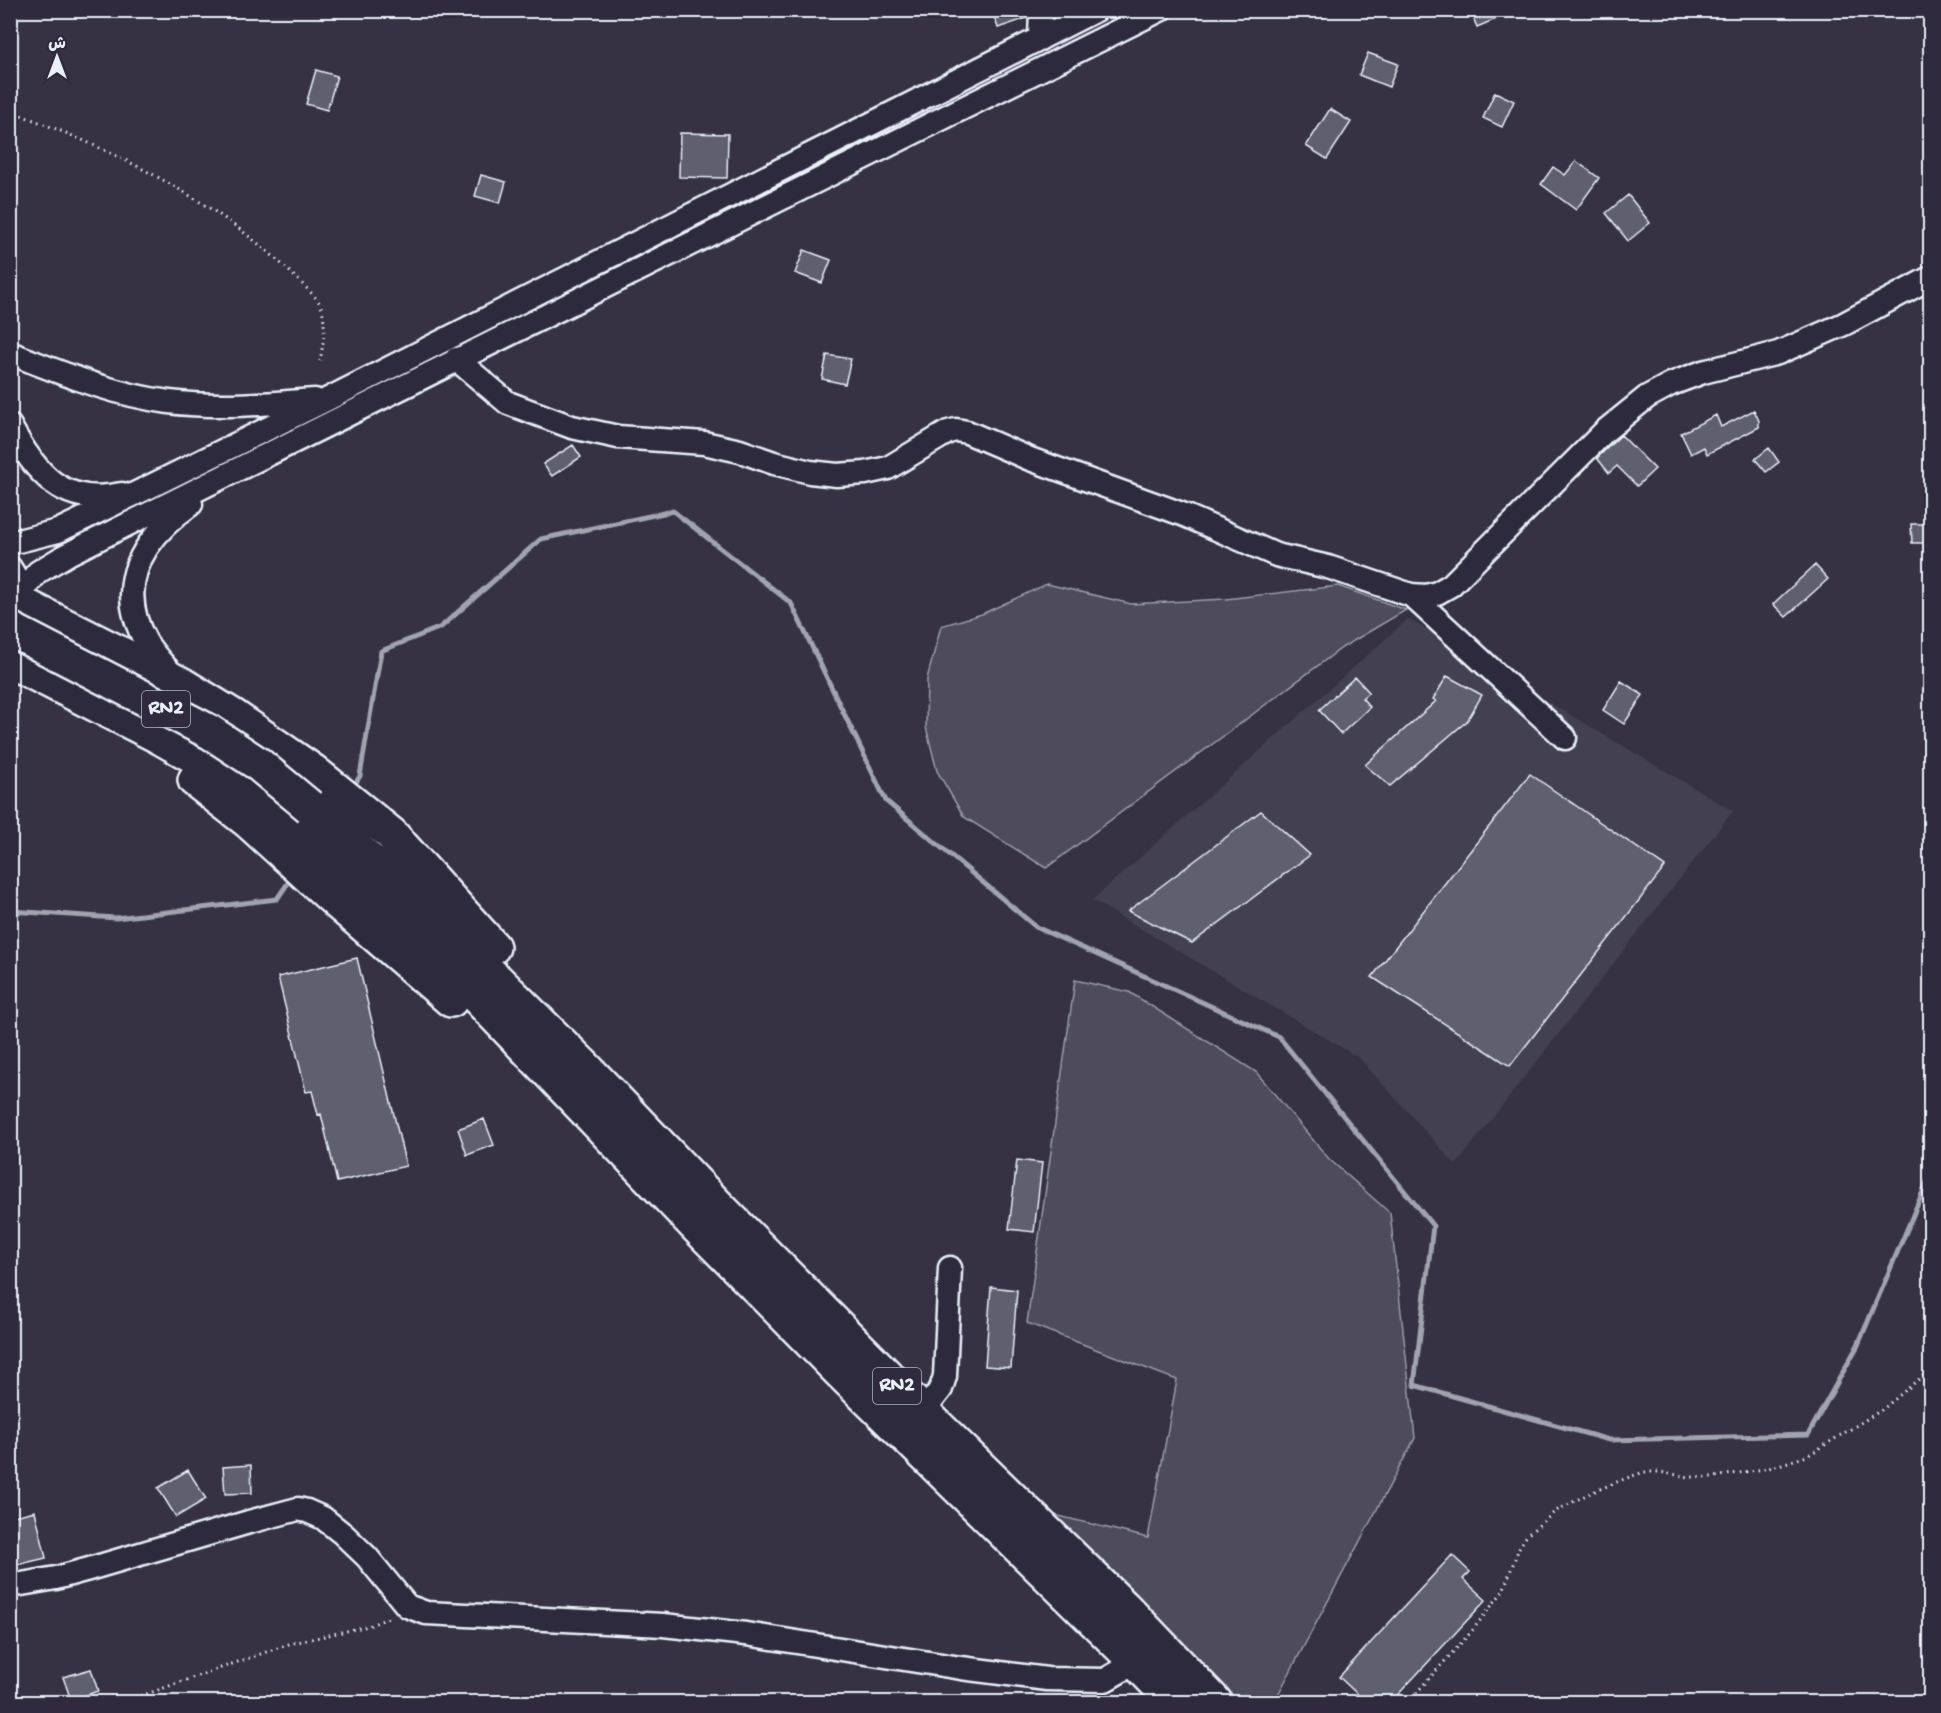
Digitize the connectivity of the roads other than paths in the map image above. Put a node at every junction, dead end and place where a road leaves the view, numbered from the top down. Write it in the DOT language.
graph roads {
  1 [pos="1041,10"];
  2 [pos="1096,10"];
  3 [pos="1160,10"];
  4 [pos="1040,39"];
  5 [pos="1930,278"];
  6 [pos="10,354"];
  7 [pos="456,359"];
  8 [pos="326,400"];
  9 [pos="10,426"];
  10 [pos="237,471"];
  11 [pos="149,487"];
  12 [pos="10,543"];
  13 [pos="10,568"];
  14 [pos="1411,595"];
  15 [pos="17,609"];
  16 [pos="10,639"];
  17 [pos="10,661"];
  18 [pos="10,682"];
  19 [pos="181,684"];
  20 [pos="1565,738"];
  21 [pos="357,882"];
  22 [pos="583,1065"];
  23 [pos="950,1268"];
  24 [pos="923,1412"];
  25 [pos="10,1586"];
  26 [pos="1136,1662"];
  27 [pos="1175,1702"];
  28 [pos="1215,1702"];
  1 -- 4 [label="street"];
  2 -- 4 [label="street"];
  3 -- 7 [label="street"];
  4 -- 8 [label="street"];
  5 -- 14 [label="street"];
  6 -- 8 [label="street"];
  7 -- 10 [label="street"];
  7 -- 14 [label="street"];
  8 -- 11 [label="street"];
  9 -- 11 [label="street"];
  10 -- 15 [label="street"];
  10 -- 19 [label="street"];
  11 -- 12 [label="street"];
  13 -- 15 [label="street"];
  14 -- 20 [label="street"];
  15 -- 16 [label="street"];
  15 -- 19 [label="highway"];
  15 -- 21 [label="highway, RN2, bridge"];
  17 -- 21 [label="highway, RN2"];
  18 -- 21 [label="highway"];
  19 -- 22 [label="highway"];
  21 -- 22 [label="highway, RN2"];
  21 -- 26 [label="highway, RN2"];
  22 -- 24 [label="highway, RN2"];
  23 -- 24 [label="street"];
  24 -- 28 [label="highway, RN2"];
  25 -- 26 [label="street"];
  26 -- 27 [label="highway, RN2"];
}
